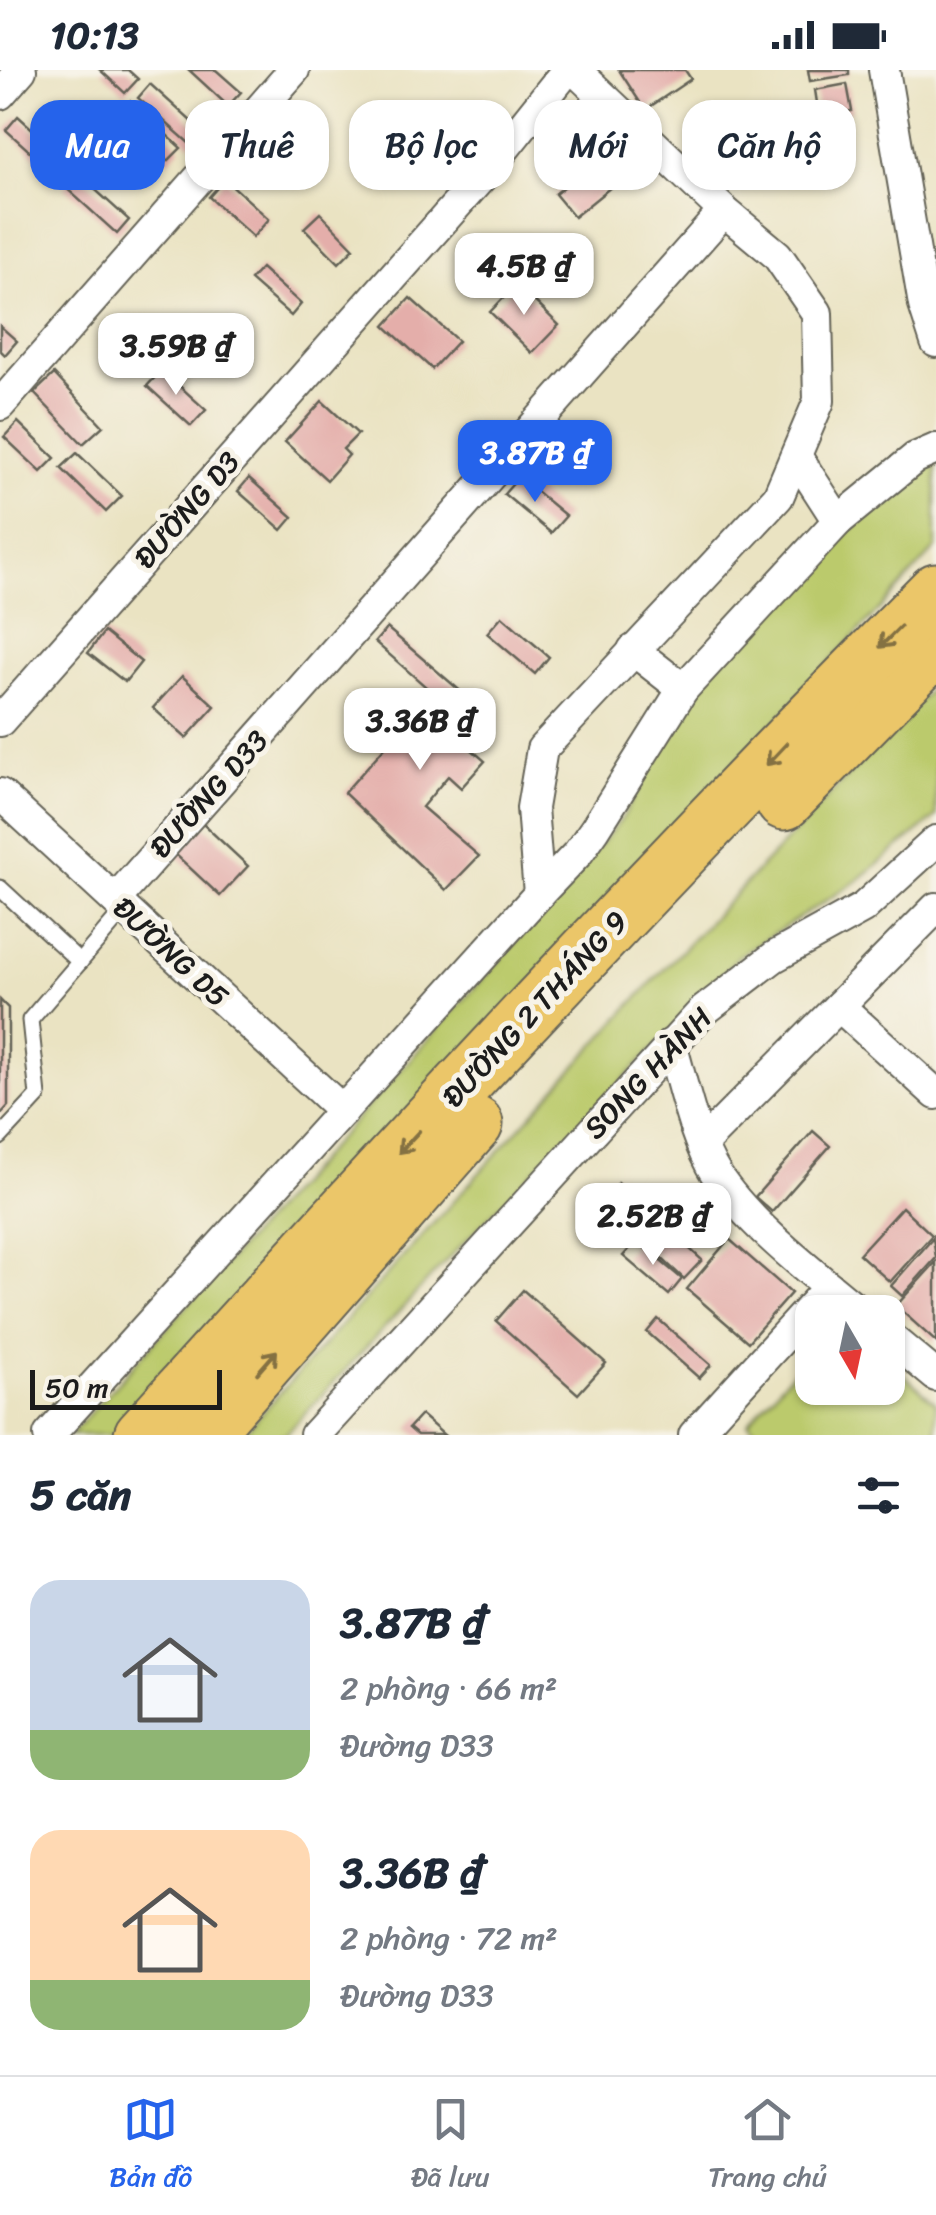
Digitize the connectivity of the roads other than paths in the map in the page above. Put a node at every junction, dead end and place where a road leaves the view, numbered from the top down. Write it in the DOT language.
graph roads {
  1 [pos="22,70"];
  2 [pos="294,70"];
  3 [pos="567,70"];
  4 [pos="575,70"];
  5 [pos="884,70"];
  6 [pos="0,94"];
  7 [pos="724,212"];
  8 [pos="936,342"];
  9 [pos="0,404"];
  10 [pos="936,449"];
  11 [pos="796,456"];
  12 [pos="838,521"];
  13 [pos="936,591"];
  14 [pos="936,647"];
  15 [pos="633,650"];
  16 [pos="683,689"];
  17 [pos="860,695"];
  18 [pos="0,720"];
  19 [pos="0,794"];
  20 [pos="936,841"];
  21 [pos="0,888"];
  22 [pos="539,894"];
  23 [pos="120,905"];
  24 [pos="936,908"];
  25 [pos="80,962"];
  26 [pos="838,1006"];
  27 [pos="671,1044"];
  28 [pos="936,1094"];
  29 [pos="343,1110"];
  30 [pos="0,1137"];
  31 [pos="702,1144"];
  32 [pos="830,1287"];
  33 [pos="840,1295"];
  34 [pos="905,1350"];
  35 [pos="936,1376"];
  36 [pos="49,1435"];
  37 [pos="142,1435"];
  38 [pos="202,1435"];
  39 [pos="315,1435"];
  40 [pos="694,1435"];
  1 -- 6 [label="street"];
  2 -- 9 [label="street"];
  3 -- 18 [label="street, ĐƯỜNG D3"];
  4 -- 7 [label="street"];
  5 -- 8 [label="street"];
  7 -- 11 [label="street"];
  7 -- 23 [label="street, ĐƯỜNG D33"];
  10 -- 12 [label="street"];
  11 -- 12 [label="street"];
  11 -- 15 [label="street"];
  12 -- 16 [label="street"];
  13 -- 17 [label="highway, ĐƯỜNG 2 THÁNG 9, one-way"];
  14 -- 17 [label="highway, ĐƯỜNG 2 THÁNG 9"];
  15 -- 16 [label="street"];
  15 -- 22 [label="street"];
  16 -- 22 [label="street"];
  17 -- 37 [label="highway, ĐƯỜNG 2 THÁNG 9, one-way"];
  38 -- 17 [label="highway, ĐƯỜNG 2 THÁNG 9, one-way"];
  19 -- 23 [label="street, ĐƯỜNG D5"];
  20 -- 27 [label="street, SONG HÀNH"];
  21 -- 25 [label="lane"];
  22 -- 29 [label="street"];
  23 -- 25 [label="lane"];
  23 -- 29 [label="street, ĐƯỜNG D5"];
  24 -- 26 [label="street"];
  25 -- 30 [label="lane"];
  26 -- 28 [label="street"];
  26 -- 31 [label="street"];
  27 -- 31 [label="street"];
  27 -- 39 [label="street, SONG HÀNH"];
  29 -- 36 [label="street"];
  31 -- 32 [label="street"];
  32 -- 33 [label="street"];
  32 -- 40 [label="street"];
  34 -- 35 [label="street"];
}
